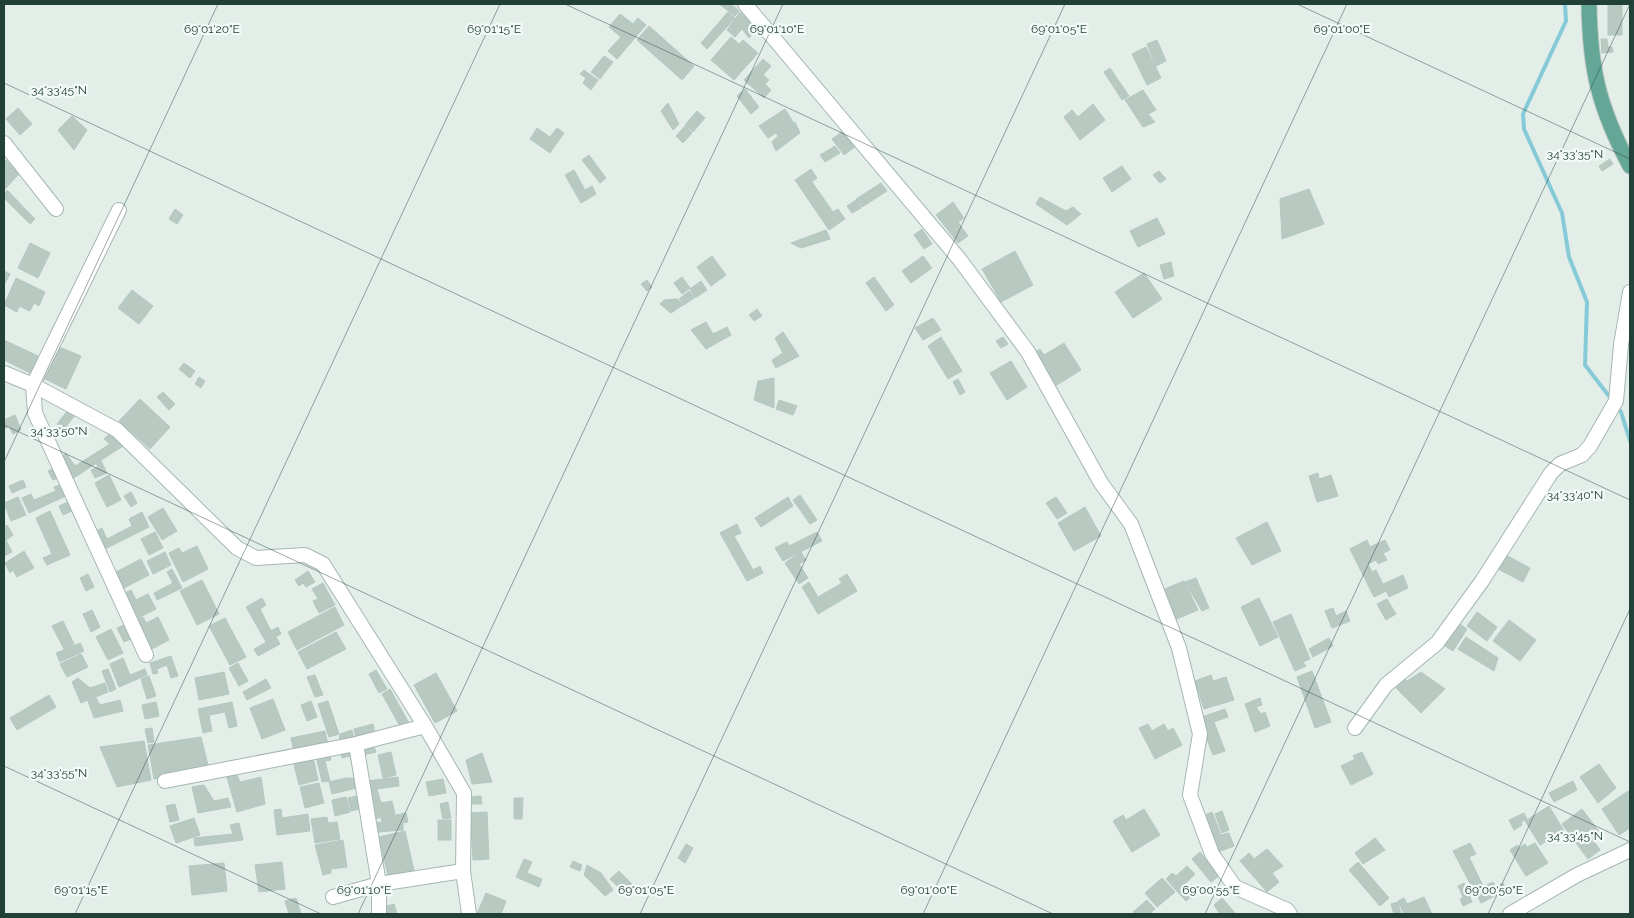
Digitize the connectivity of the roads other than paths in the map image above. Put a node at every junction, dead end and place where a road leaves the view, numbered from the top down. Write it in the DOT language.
graph roads {
  1 [pos="744,4"];
  2 [pos="1589,4"];
  3 [pos="4,143"];
  4 [pos="1630,166"];
  5 [pos="56,209"];
  6 [pos="119,210"];
  7 [pos="1630,292"];
  8 [pos="4,373"];
  9 [pos="33,385"];
  10 [pos="146,655"];
  11 [pos="425,726"];
  12 [pos="1355,728"];
  13 [pos="356,744"];
  14 [pos="165,781"];
  15 [pos="1630,850"];
  16 [pos="463,871"];
  17 [pos="379,884"];
  18 [pos="333,897"];
  19 [pos="379,914"];
  20 [pos="469,914"];
  21 [pos="1290,914"];
  22 [pos="1510,914"];
  1 -- 21 [label="street"];
  2 -- 4 [label="main road"];
  3 -- 5 [label="street"];
  6 -- 9 [label="street"];
  7 -- 12 [label="street"];
  8 -- 9 [label="street"];
  9 -- 10 [label="street"];
  9 -- 11 [label="street"];
  11 -- 13 [label="street"];
  11 -- 16 [label="street"];
  13 -- 14 [label="street"];
  13 -- 17 [label="street"];
  15 -- 22 [label="street"];
  16 -- 17 [label="street"];
  16 -- 20 [label="street"];
  17 -- 18 [label="street"];
  17 -- 19 [label="street"];
}
